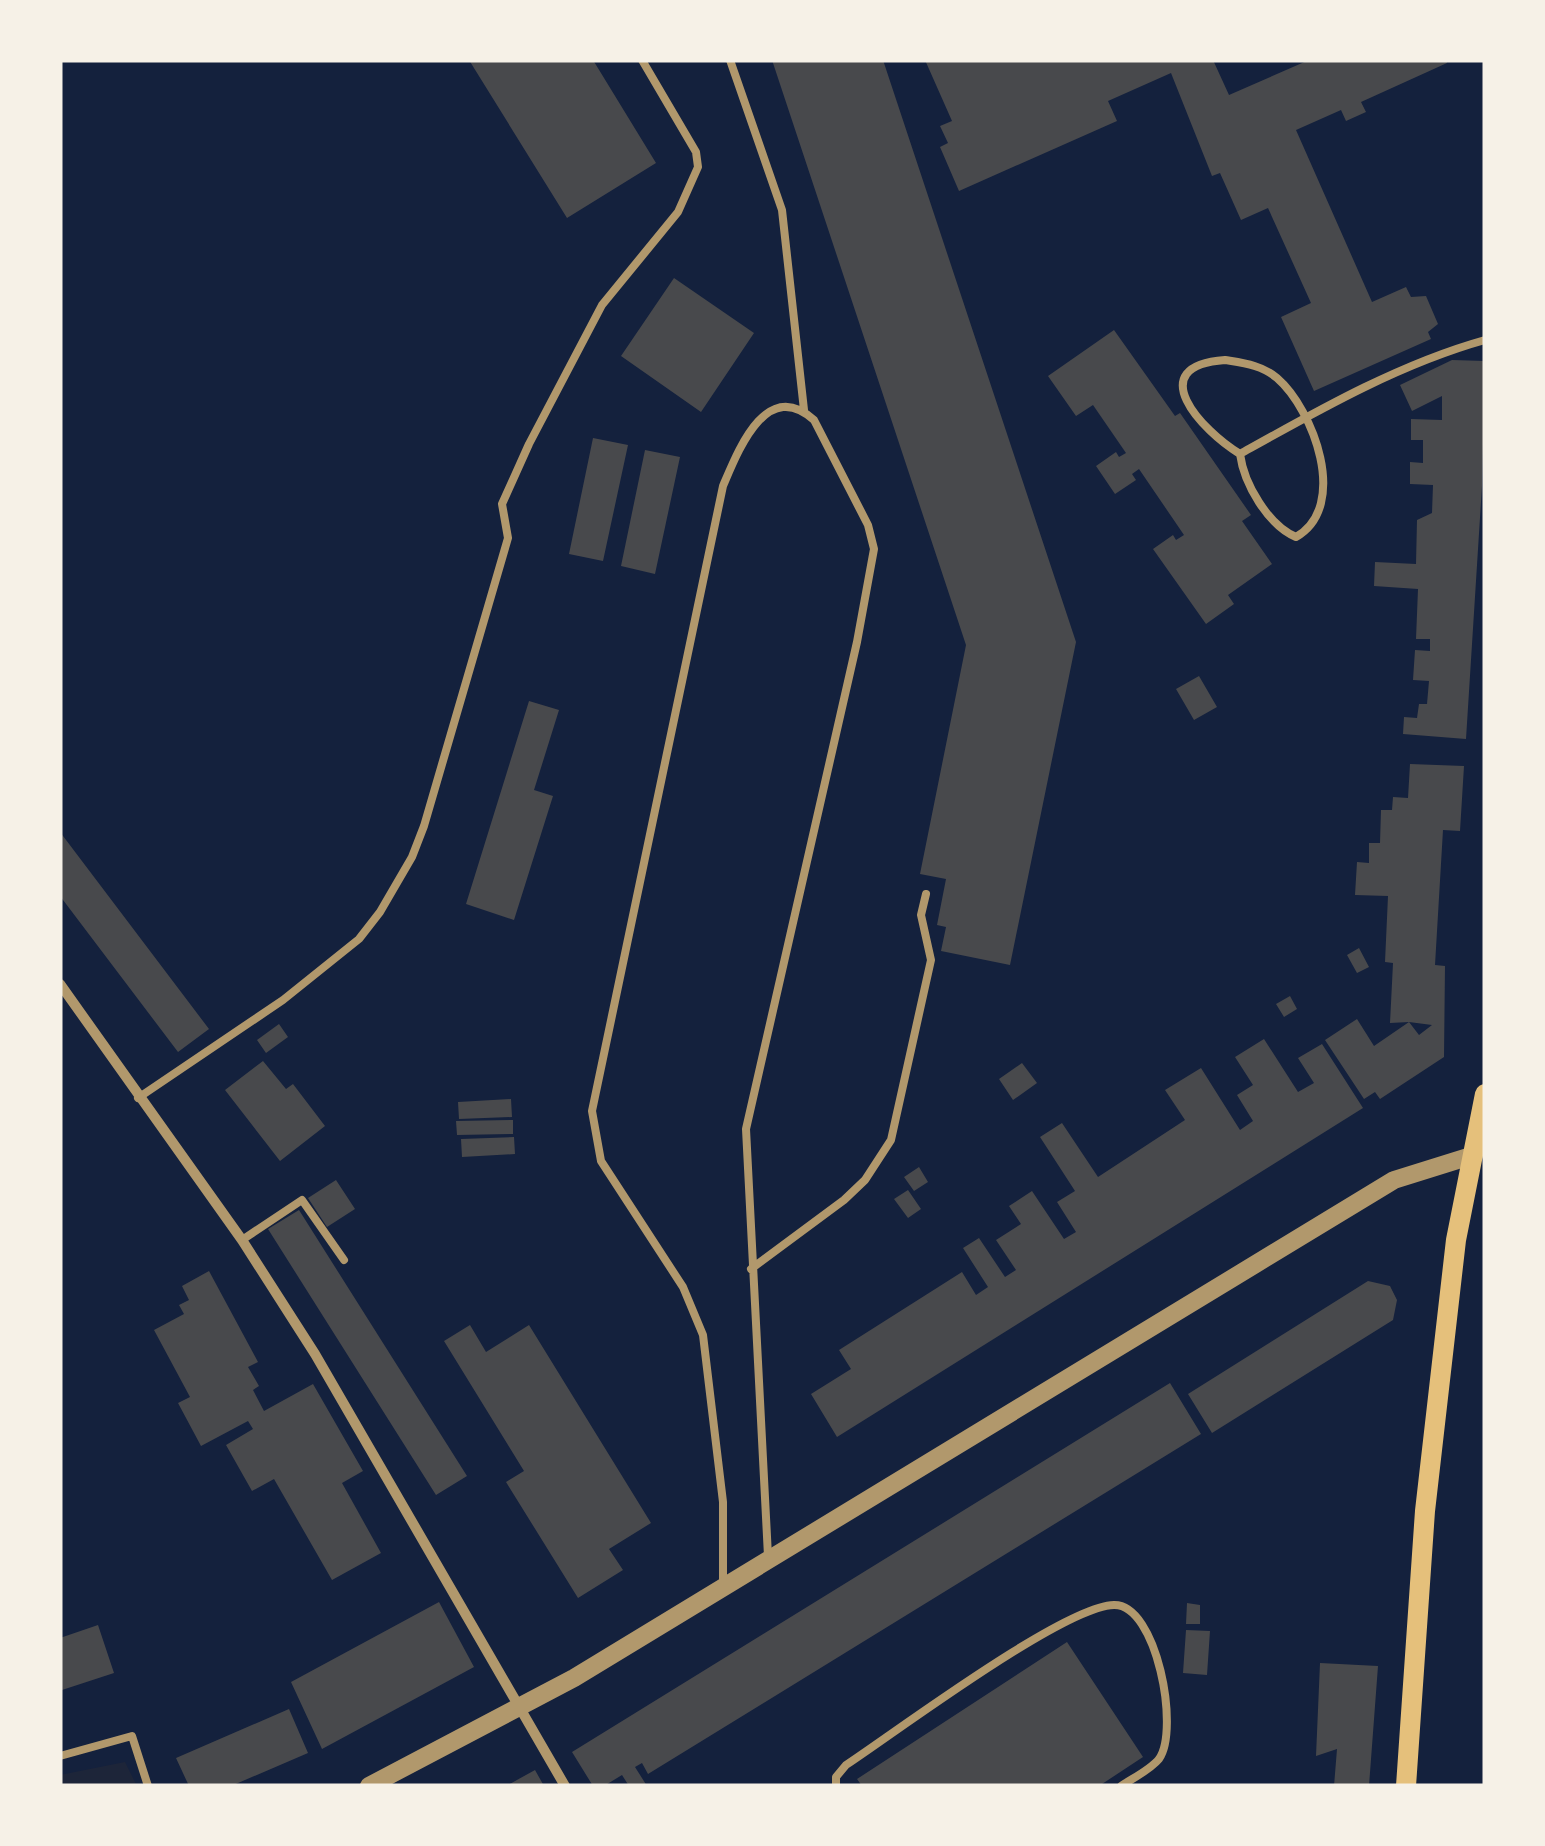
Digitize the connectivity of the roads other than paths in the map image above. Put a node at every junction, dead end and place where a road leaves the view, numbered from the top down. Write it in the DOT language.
graph roads {
  1 [pos="642,60"];
  2 [pos="730,60"];
  3 [pos="1485,340"];
  4 [pos="804,410"];
  5 [pos="1308,416"];
  6 [pos="1240,454"];
  7 [pos="926,894"];
  8 [pos="60,984"];
  9 [pos="1485,1094"];
  10 [pos="138,1098"];
  11 [pos="1480,1154"];
  12 [pos="242,1240"];
  13 [pos="344,1260"];
  14 [pos="751,1269"];
  15 [pos="768,1560"];
  16 [pos="723,1587"];
  17 [pos="522,1708"];
  18 [pos="60,1756"];
  19 [pos="148,1786"];
  20 [pos="369,1786"];
  21 [pos="565,1786"];
  22 [pos="836,1786"];
  23 [pos="1122,1786"];
  24 [pos="1406,1786"];
  1 -- 10 [label="lane"];
  2 -- 4 [label="lane"];
  3 -- 5 [label="lane"];
  4 -- 14 [label="lane"];
  4 -- 16 [label="lane"];
  5 -- 6 [label="lane"];
  5 -- 6 [label="lane"];
  5 -- 6 [label="lane"];
  7 -- 14 [label="lane"];
  8 -- 10 [label="street"];
  9 -- 11 [label="main road"];
  10 -- 12 [label="street"];
  11 -- 15 [label="street"];
  11 -- 24 [label="main road"];
  12 -- 13 [label="lane"];
  12 -- 17 [label="street"];
  14 -- 15 [label="lane"];
  15 -- 16 [label="street"];
  16 -- 17 [label="street"];
  17 -- 20 [label="street"];
  17 -- 21 [label="street"];
  18 -- 19 [label="lane"];
  22 -- 23 [label="lane"];
}
